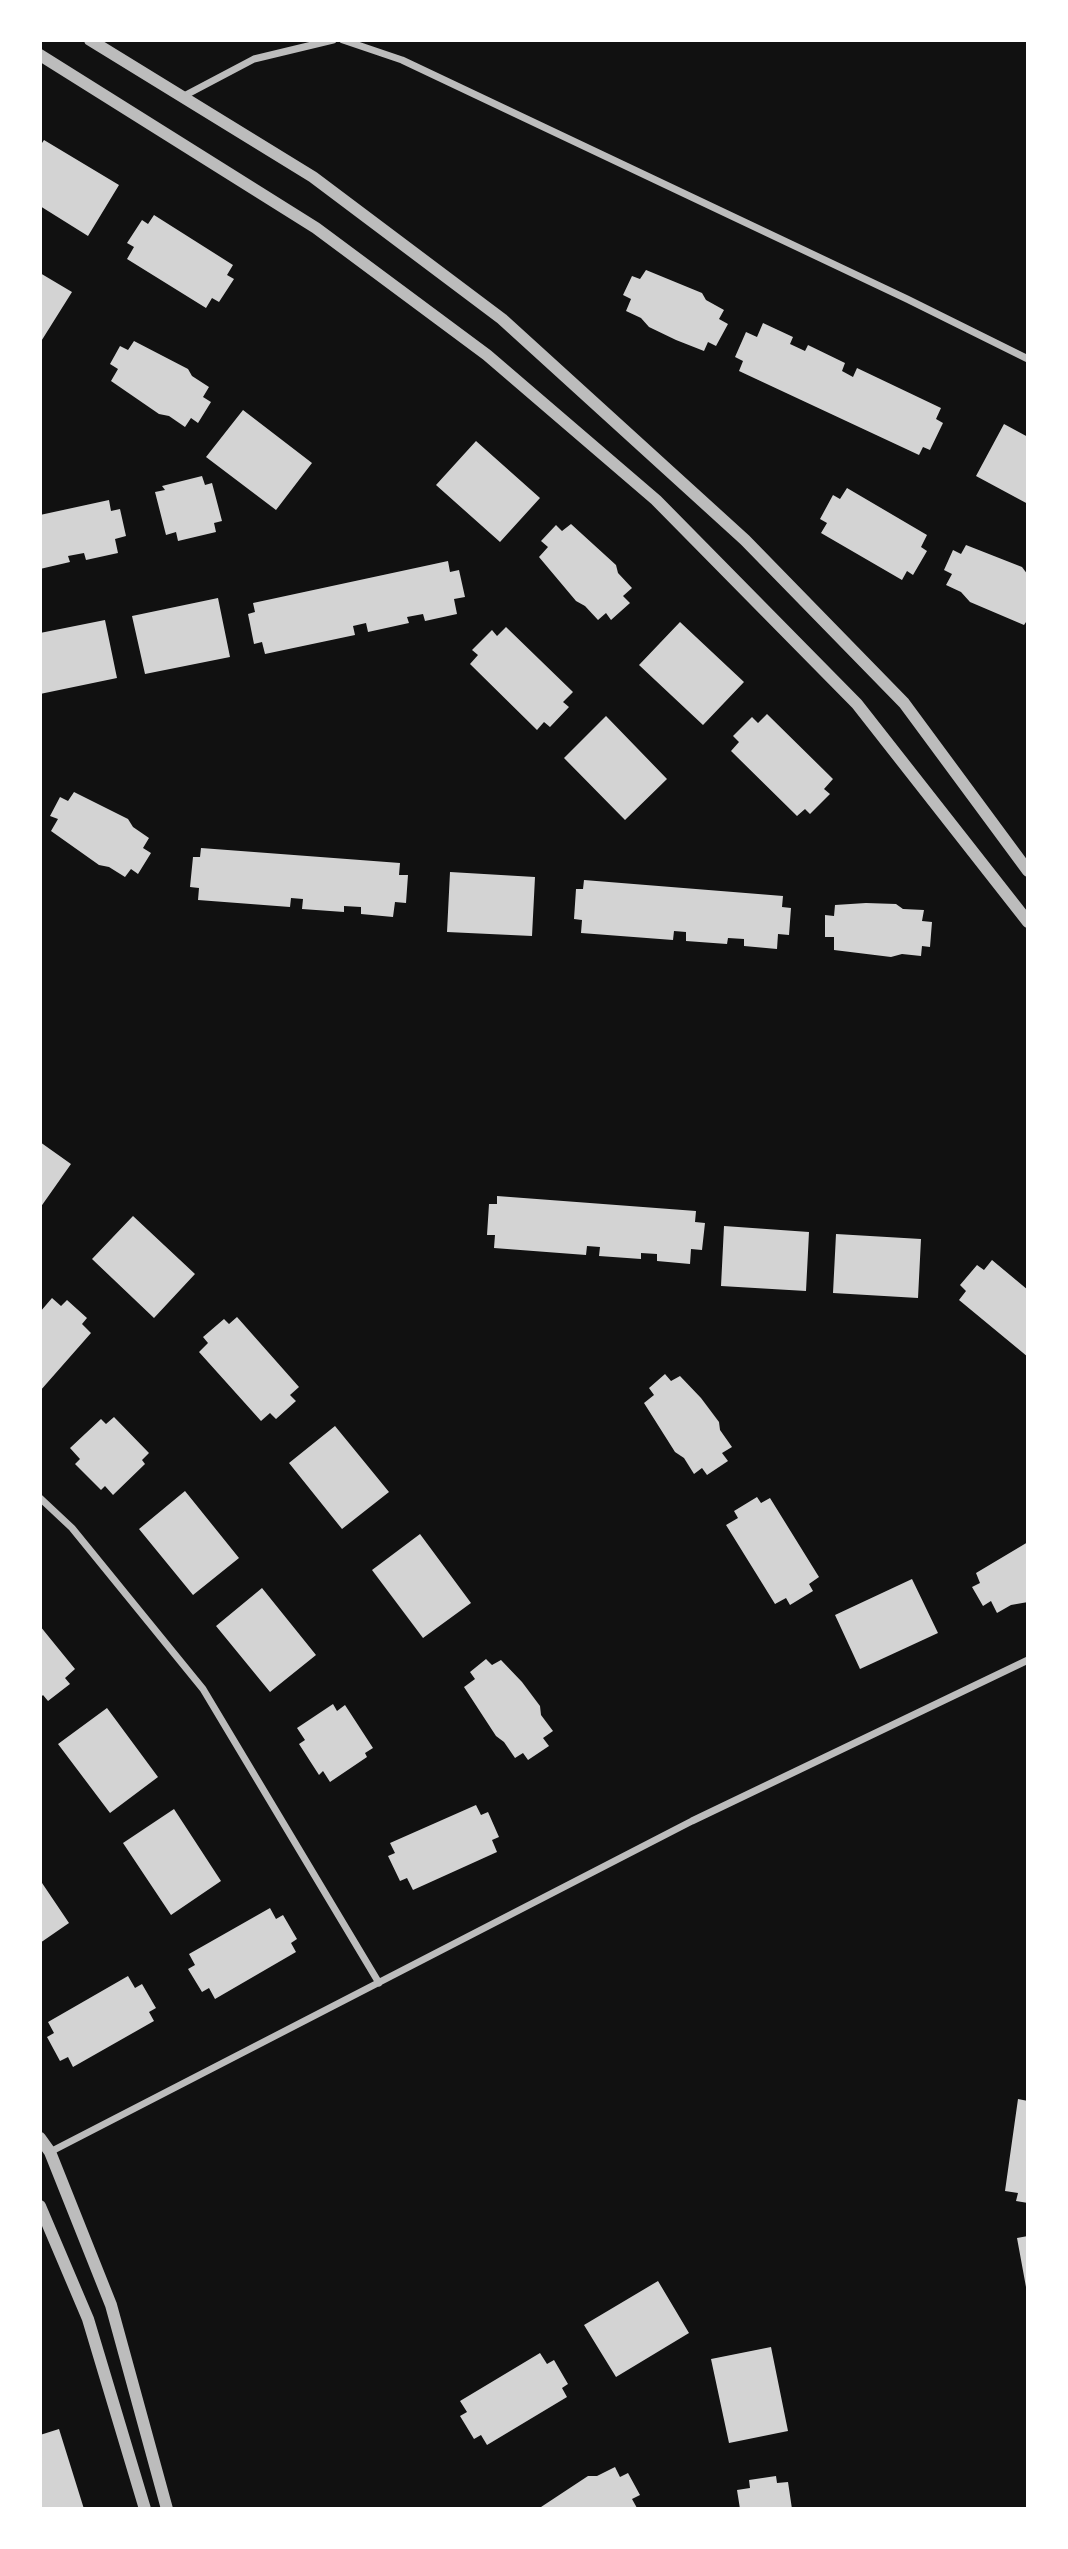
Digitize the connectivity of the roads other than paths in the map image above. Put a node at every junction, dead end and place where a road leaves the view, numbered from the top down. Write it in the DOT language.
graph roads {
  1 [pos="90,40"];
  2 [pos="334,40"];
  3 [pos="343,40"];
  4 [pos="40,55"];
  5 [pos="182,97"];
  6 [pos="1028,359"];
  7 [pos="1028,871"];
  8 [pos="1028,922"];
  9 [pos="40,1498"];
  10 [pos="1028,1660"];
  11 [pos="379,1983"];
  12 [pos="40,2138"];
  13 [pos="50,2152"];
  14 [pos="40,2206"];
  15 [pos="145,2509"];
  16 [pos="167,2509"];
  1 -- 5 [label="street"];
  2 -- 5 [label="street"];
  3 -- 6 [label="street"];
  4 -- 8 [label="street"];
  5 -- 7 [label="street"];
  9 -- 11 [label="street"];
  10 -- 11 [label="street"];
  11 -- 13 [label="street"];
  12 -- 13 [label="street"];
  13 -- 16 [label="street"];
  14 -- 15 [label="street"];
}
